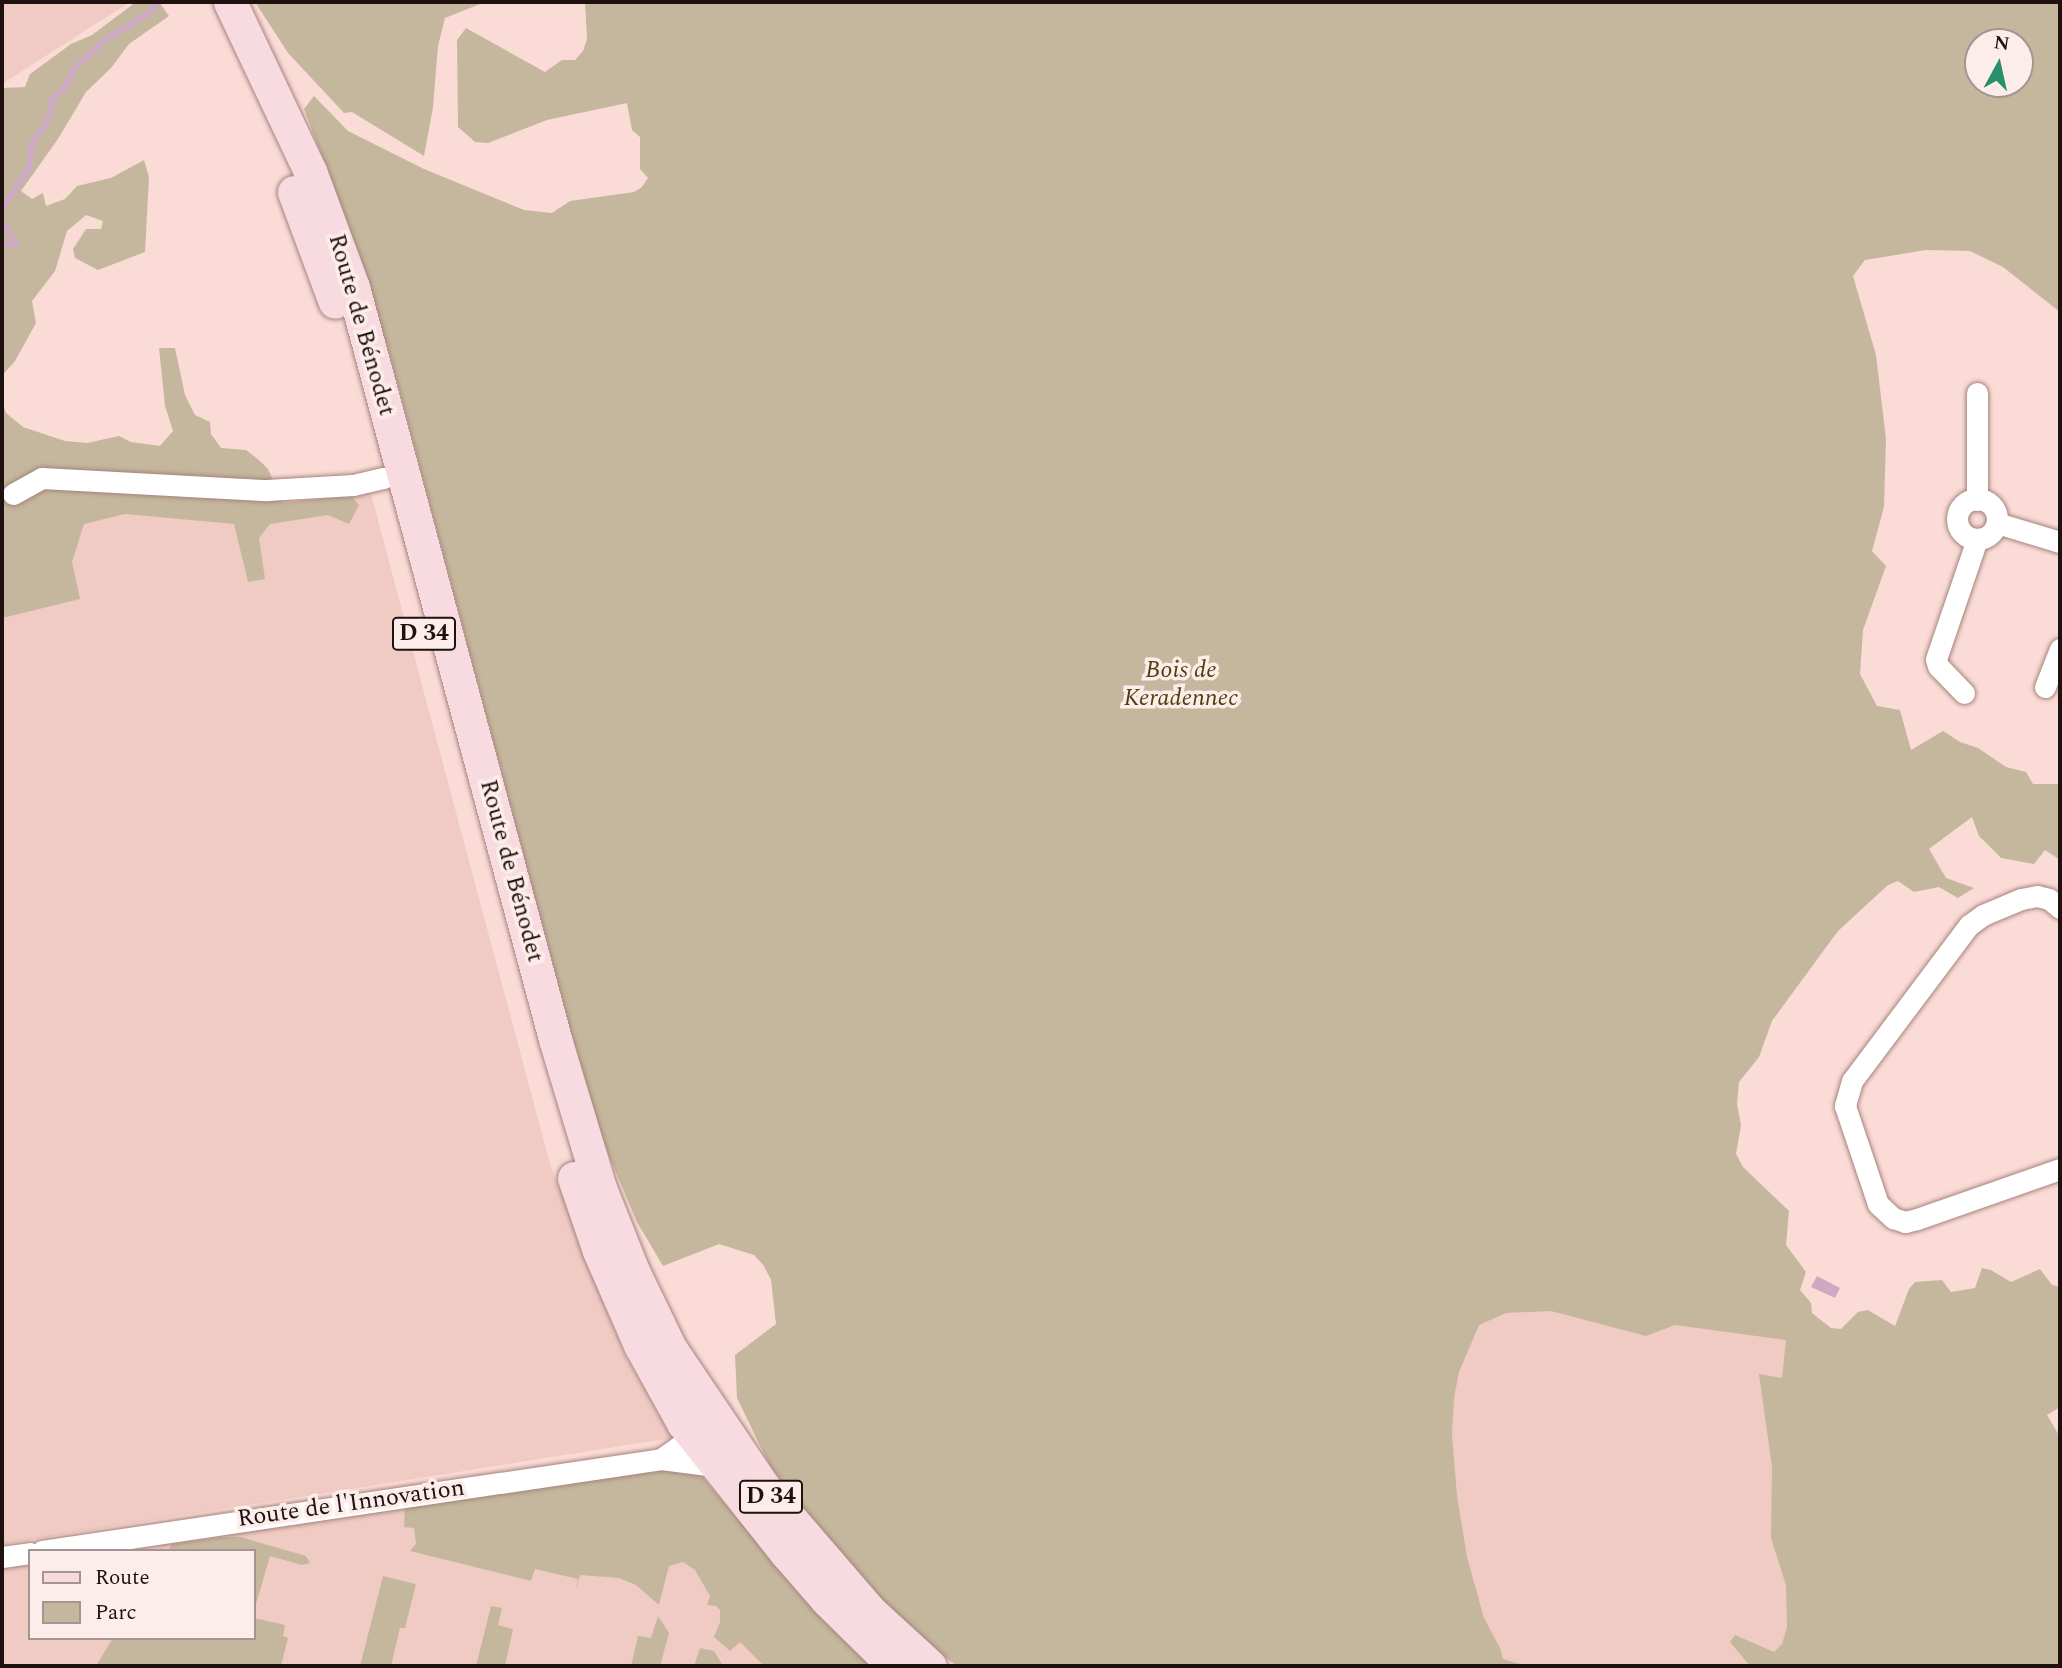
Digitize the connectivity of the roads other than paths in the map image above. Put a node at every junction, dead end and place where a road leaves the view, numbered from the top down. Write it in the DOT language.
graph roads {
  1 [pos="206,2"];
  2 [pos="230,2"];
  3 [pos="1977,393"];
  4 [pos="384,478"];
  5 [pos="13,494"];
  6 [pos="1977,500"];
  7 [pos="1997,523"];
  8 [pos="1977,539"];
  9 [pos="2060,542"];
  10 [pos="2060,649"];
  11 [pos="2045,687"];
  12 [pos="1964,693"];
  13 [pos="2060,908"];
  14 [pos="2060,1169"];
  15 [pos="622,1274"];
  16 [pos="715,1451"];
  17 [pos="661,1459"];
  18 [pos="55,1549"];
  19 [pos="28,1553"];
  20 [pos="2,1557"];
  21 [pos="894,1666"];
  22 [pos="930,1666"];
  1 -- 4 [label="main road, Route de Bénodet / D 34"];
  2 -- 15 [label="main road, Route de Bénodet / D 34"];
  3 -- 6 [label="street"];
  4 -- 5 [label="street"];
  4 -- 15 [label="main road, Route de Bénodet / D 34"];
  6 -- 7 [label="street"];
  6 -- 8 [label="street"];
  7 -- 8 [label="street"];
  7 -- 9 [label="street"];
  8 -- 12 [label="street"];
  10 -- 11 [label="street"];
  13 -- 14 [label="street"];
  15 -- 16 [label="main road, Route de Bénodet / D 34"];
  16 -- 17 [label="street, Route de l'Innovation"];
  16 -- 17 [label="street, Route de l'Innovation"];
  16 -- 21 [label="main road, Route de Bénodet / D 34"];
  16 -- 22 [label="main road, Route de Bénodet / D 34"];
  17 -- 18 [label="street, Route de l'Innovation"];
  19 -- 20 [label="street"];
}
